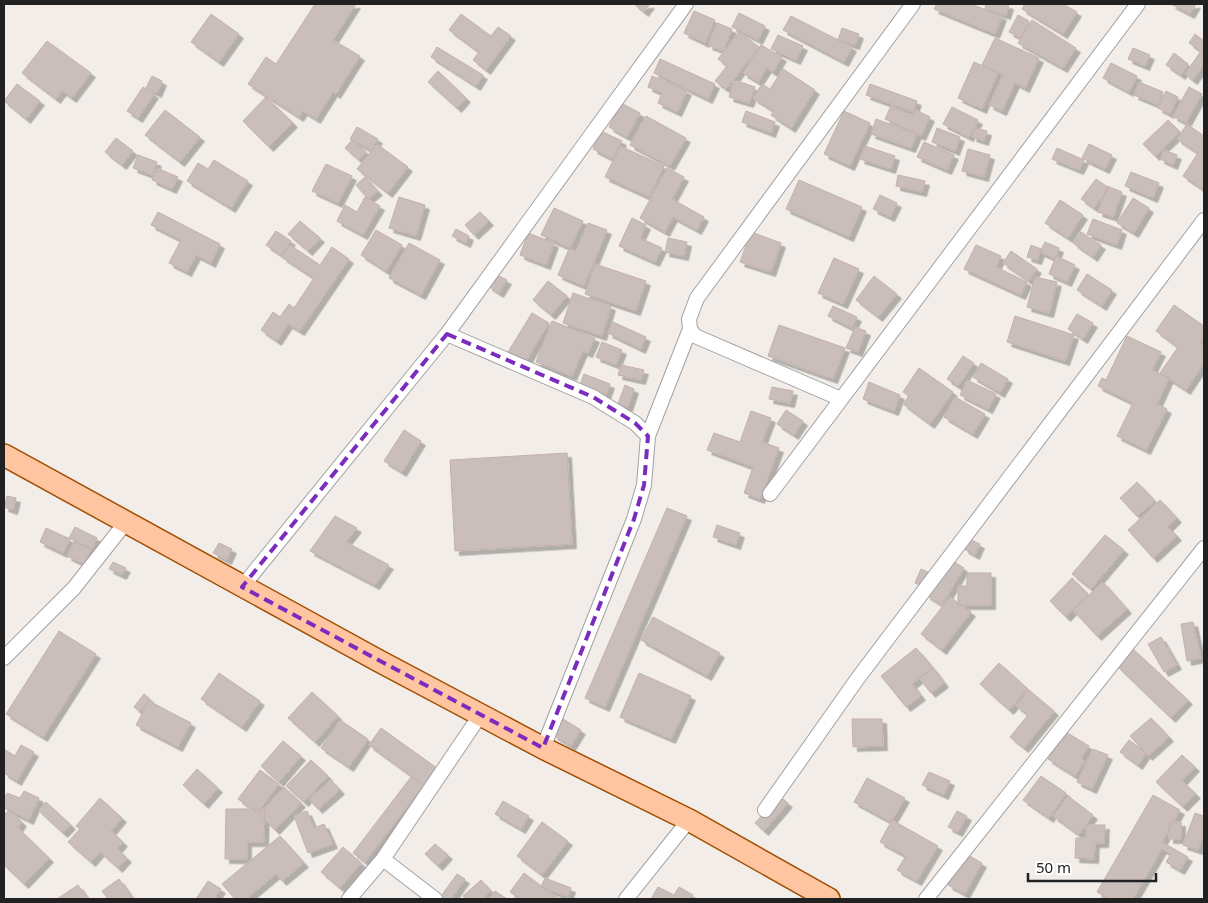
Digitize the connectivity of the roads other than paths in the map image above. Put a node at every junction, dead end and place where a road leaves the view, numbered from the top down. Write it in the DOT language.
graph roads {
  1 [pos="686,4"];
  2 [pos="913,4"];
  3 [pos="1138,4"];
  4 [pos="1204,220"];
  5 [pos="690,329"];
  6 [pos="446,334"];
  7 [pos="841,399"];
  8 [pos="648,436"];
  9 [pos="4,455"];
  10 [pos="770,494"];
  11 [pos="126,522"];
  12 [pos="1204,548"];
  13 [pos="242,587"];
  14 [pos="4,658"];
  15 [pos="481,714"];
  16 [pos="543,748"];
  17 [pos="766,810"];
  18 [pos="689,820"];
  19 [pos="382,859"];
  20 [pos="349,899"];
  21 [pos="435,899"];
  22 [pos="626,899"];
  23 [pos="829,899"];
  24 [pos="926,899"];
  1 -- 6 [label="street"];
  2 -- 5 [label="street"];
  3 -- 7 [label="street"];
  4 -- 17 [label="street"];
  5 -- 7 [label="street"];
  5 -- 8 [label="street"];
  6 -- 8 [label="street"];
  6 -- 13 [label="street"];
  7 -- 10 [label="street"];
  8 -- 16 [label="street"];
  9 -- 11 [label="main road"];
  11 -- 13 [label="main road"];
  11 -- 14 [label="street"];
  12 -- 24 [label="street"];
  13 -- 15 [label="main road"];
  15 -- 16 [label="main road"];
  15 -- 19 [label="street"];
  16 -- 18 [label="main road"];
  18 -- 22 [label="street"];
  18 -- 23 [label="main road"];
  19 -- 20 [label="street"];
  19 -- 21 [label="street"];
}
